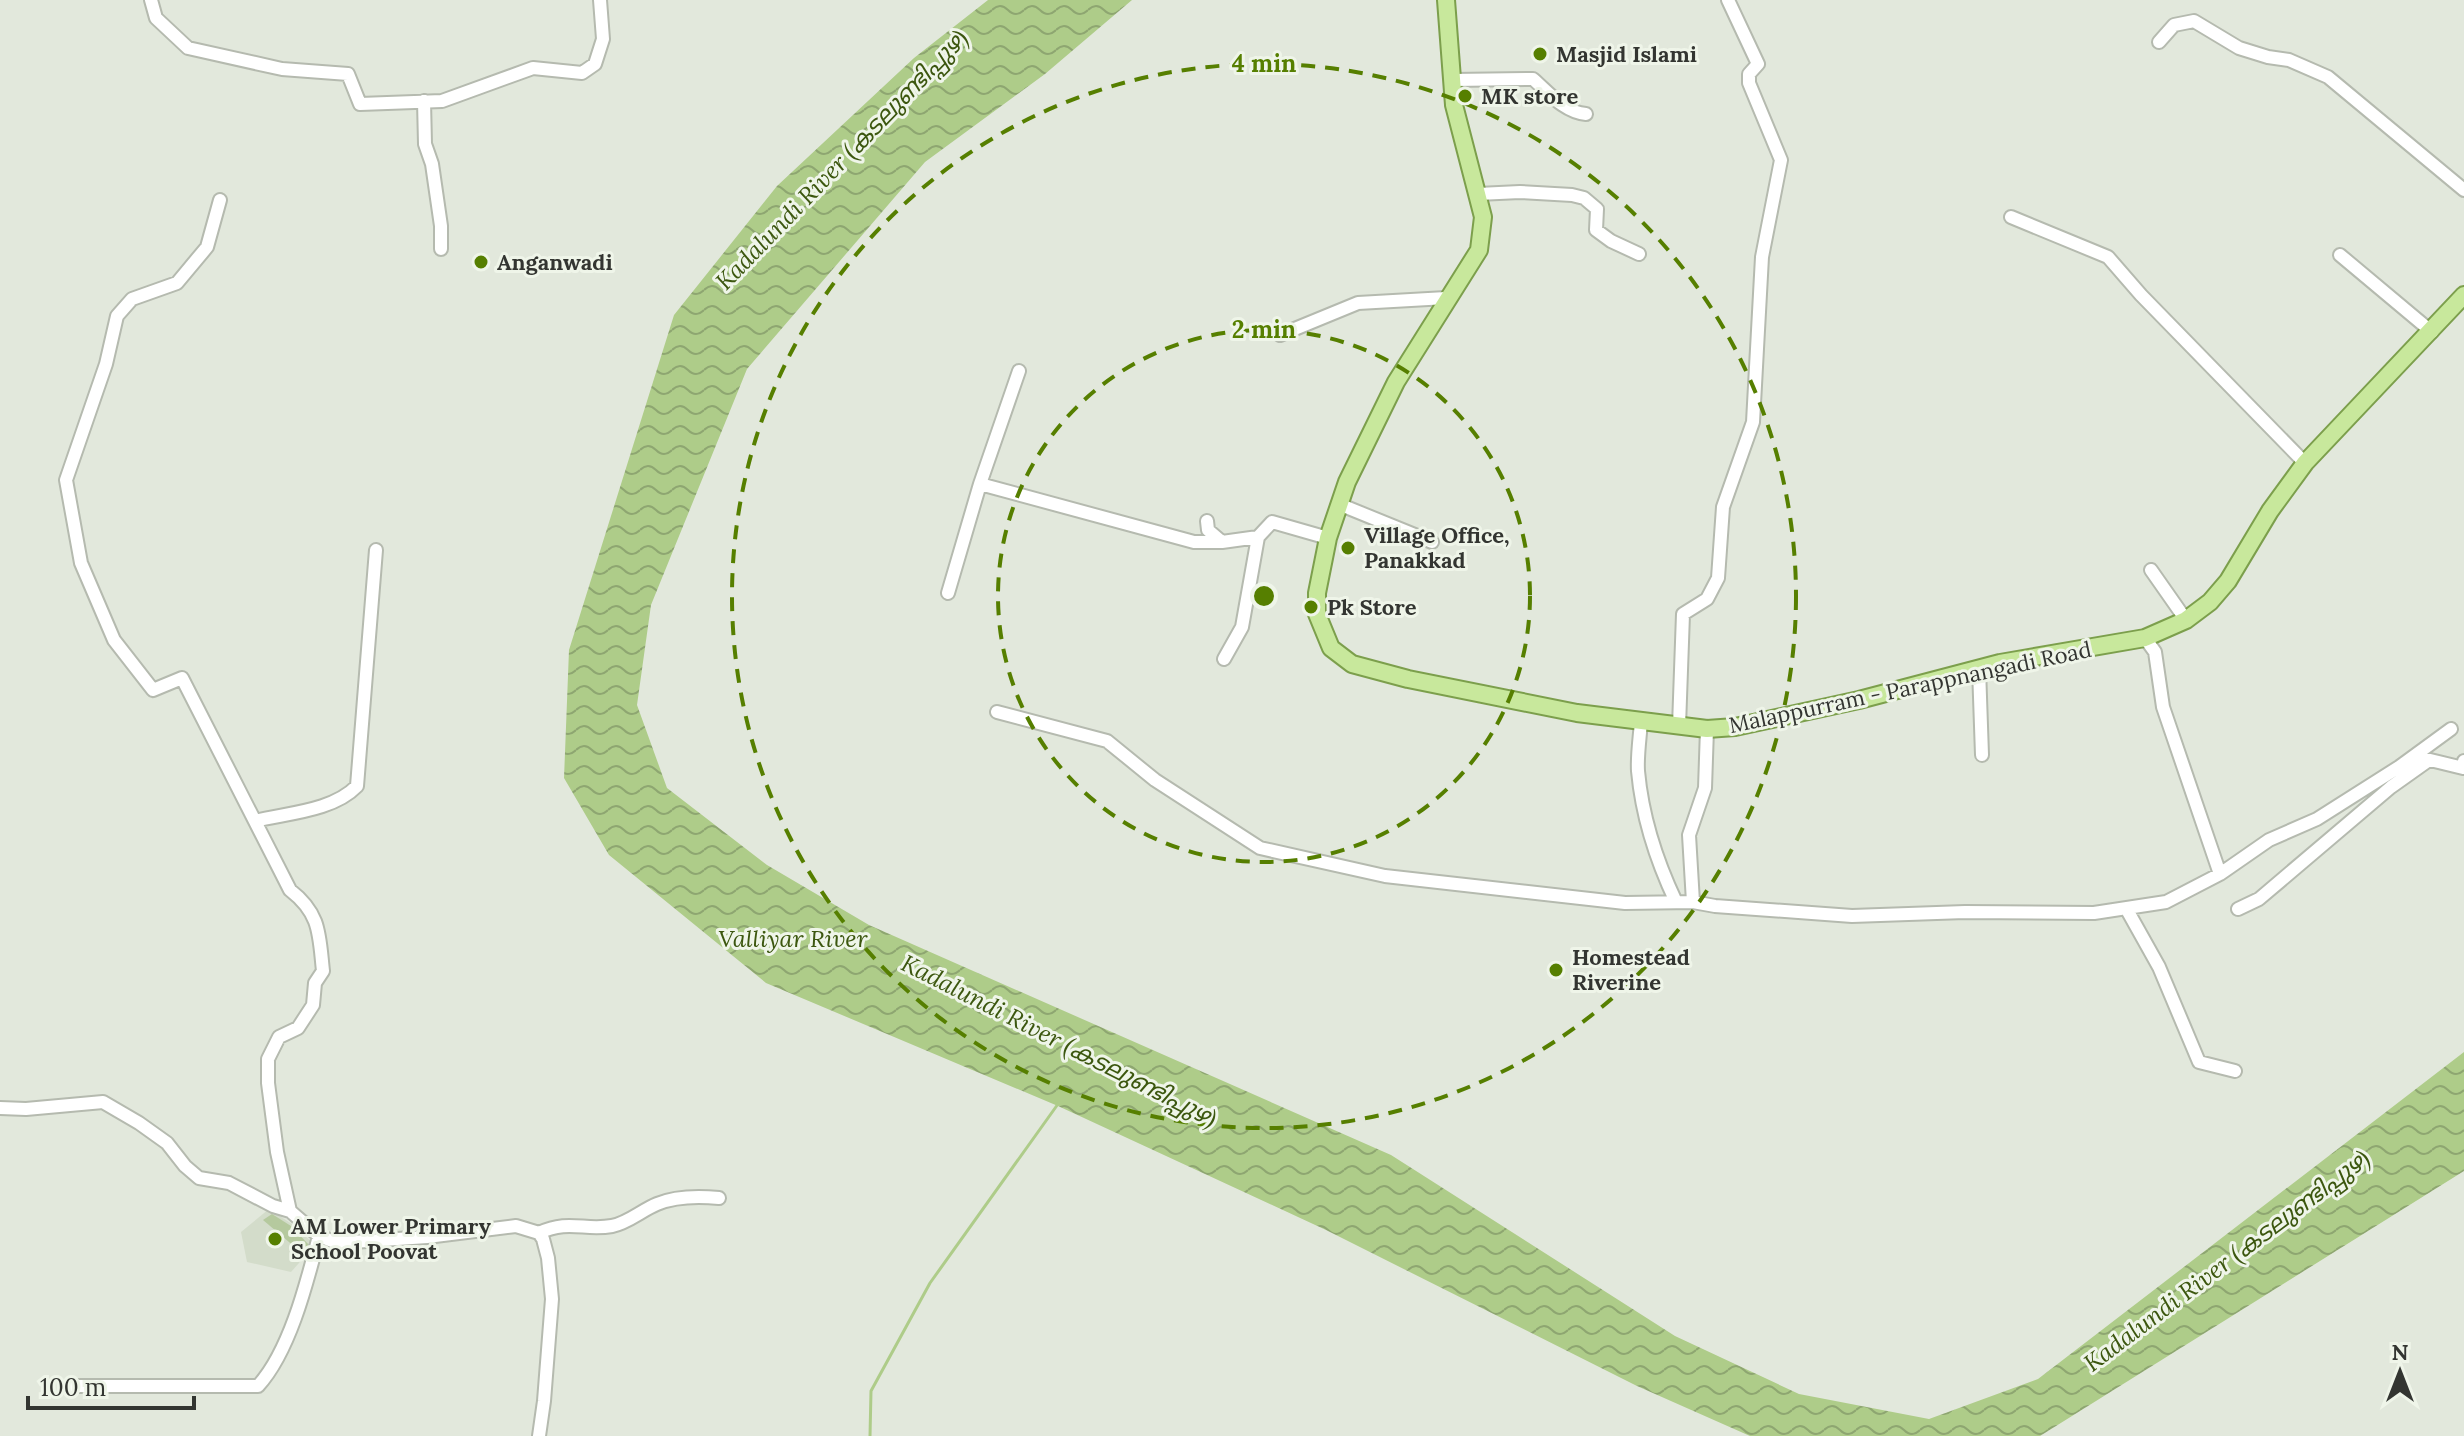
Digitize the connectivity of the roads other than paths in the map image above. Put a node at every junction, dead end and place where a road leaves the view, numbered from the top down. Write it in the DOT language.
graph roads {
  1 [pos="151,0"];
  2 [pos="600,0"];
  3 [pos="1446,0"];
  4 [pos="1728,0"];
  5 [pos="2159,42"];
  6 [pos="1452,80"];
  7 [pos="424,101"];
  8 [pos="1586,114"];
  9 [pos="2464,190"];
  10 [pos="1478,194"];
  11 [pos="220,200"];
  12 [pos="2011,217"];
  13 [pos="441,249"];
  14 [pos="1639,254"];
  15 [pos="2340,255"];
  16 [pos="2464,295"];
  17 [pos="1446,298"];
  18 [pos="2432,332"];
  19 [pos="1280,335"];
  20 [pos="1019,371"];
  21 [pos="2305,463"];
  22 [pos="980,484"];
  23 [pos="1341,505"];
  24 [pos="1207,521"];
  25 [pos="1258,537"];
  26 [pos="1328,538"];
  27 [pos="1222,542"];
  28 [pos="1432,542"];
  29 [pos="376,550"];
  30 [pos="2151,570"];
  31 [pos="948,593"];
  32 [pos="2186,620"];
  33 [pos="2145,638"];
  34 [pos="1224,659"];
  35 [pos="1979,668"];
  36 [pos="997,712"];
  37 [pos="1641,721"];
  38 [pos="1679,726"];
  39 [pos="1707,729"];
  40 [pos="2451,729"];
  41 [pos="1982,755"];
  42 [pos="2414,756"];
  43 [pos="2429,760"];
  44 [pos="2464,761"];
  45 [pos="255,821"];
  46 [pos="2220,874"];
  47 [pos="1676,902"];
  48 [pos="1693,902"];
  49 [pos="2126,908"];
  50 [pos="2238,909"];
  51 [pos="2235,1071"];
  52 [pos="0,1108"];
  53 [pos="719,1198"];
  54 [pos="290,1211"];
  55 [pos="539,1233"];
  56 [pos="319,1236"];
  57 [pos="73,1386"];
  58 [pos="539,1436"];
  1 -- 7 [label="street"];
  2 -- 7 [label="street"];
  3 -- 6 [label="main road, Malappurram - Parappnangadi Road"];
  4 -- 38 [label="street"];
  5 -- 9 [label="street"];
  6 -- 8 [label="street"];
  6 -- 10 [label="main road, Malappurram - Parappnangadi Road"];
  7 -- 13 [label="street"];
  10 -- 14 [label="street"];
  10 -- 17 [label="main road, Malappurram - Parappnangadi Road"];
  11 -- 45 [label="street"];
  12 -- 21 [label="street"];
  15 -- 18 [label="street"];
  16 -- 18 [label="main road, Malappurram - Parappnangadi Road"];
  17 -- 19 [label="street"];
  17 -- 23 [label="main road, Malappurram - Parappnangadi Road"];
  18 -- 21 [label="main road, Malappurram - Parappnangadi Road"];
  20 -- 22 [label="street"];
  21 -- 32 [label="main road, Malappurram - Parappnangadi Road"];
  22 -- 27 [label="street"];
  22 -- 31 [label="street"];
  23 -- 26 [label="main road, Malappurram - Parappnangadi Road"];
  23 -- 28 [label="street"];
  24 -- 27 [label="street"];
  25 -- 26 [label="street"];
  25 -- 27 [label="street"];
  25 -- 34 [label="street"];
  26 -- 37 [label="main road, Malappurram - Parappnangadi Road"];
  29 -- 45 [label="street"];
  30 -- 32 [label="street"];
  32 -- 33 [label="main road, Malappurram - Parappnangadi Road"];
  33 -- 35 [label="main road, Malappurram - Parappnangadi Road"];
  33 -- 46 [label="street"];
  35 -- 39 [label="main road, Malappurram - Parappnangadi Road"];
  35 -- 41 [label="street"];
  36 -- 47 [label="street"];
  37 -- 38 [label="main road, Malappurram - Parappnangadi Road"];
  37 -- 47 [label="street"];
  38 -- 39 [label="main road, Malappurram - Parappnangadi Road"];
  39 -- 48 [label="street"];
  40 -- 42 [label="street"];
  42 -- 43 [label="street"];
  42 -- 46 [label="street"];
  43 -- 44 [label="street"];
  43 -- 50 [label="street"];
  45 -- 54 [label="street"];
  46 -- 49 [label="street"];
  47 -- 48 [label="street"];
  48 -- 49 [label="street"];
  49 -- 51 [label="street"];
  52 -- 54 [label="street"];
  53 -- 55 [label="street"];
  54 -- 56 [label="street"];
  55 -- 56 [label="street"];
  55 -- 58 [label="street"];
  56 -- 57 [label="street"];
}
